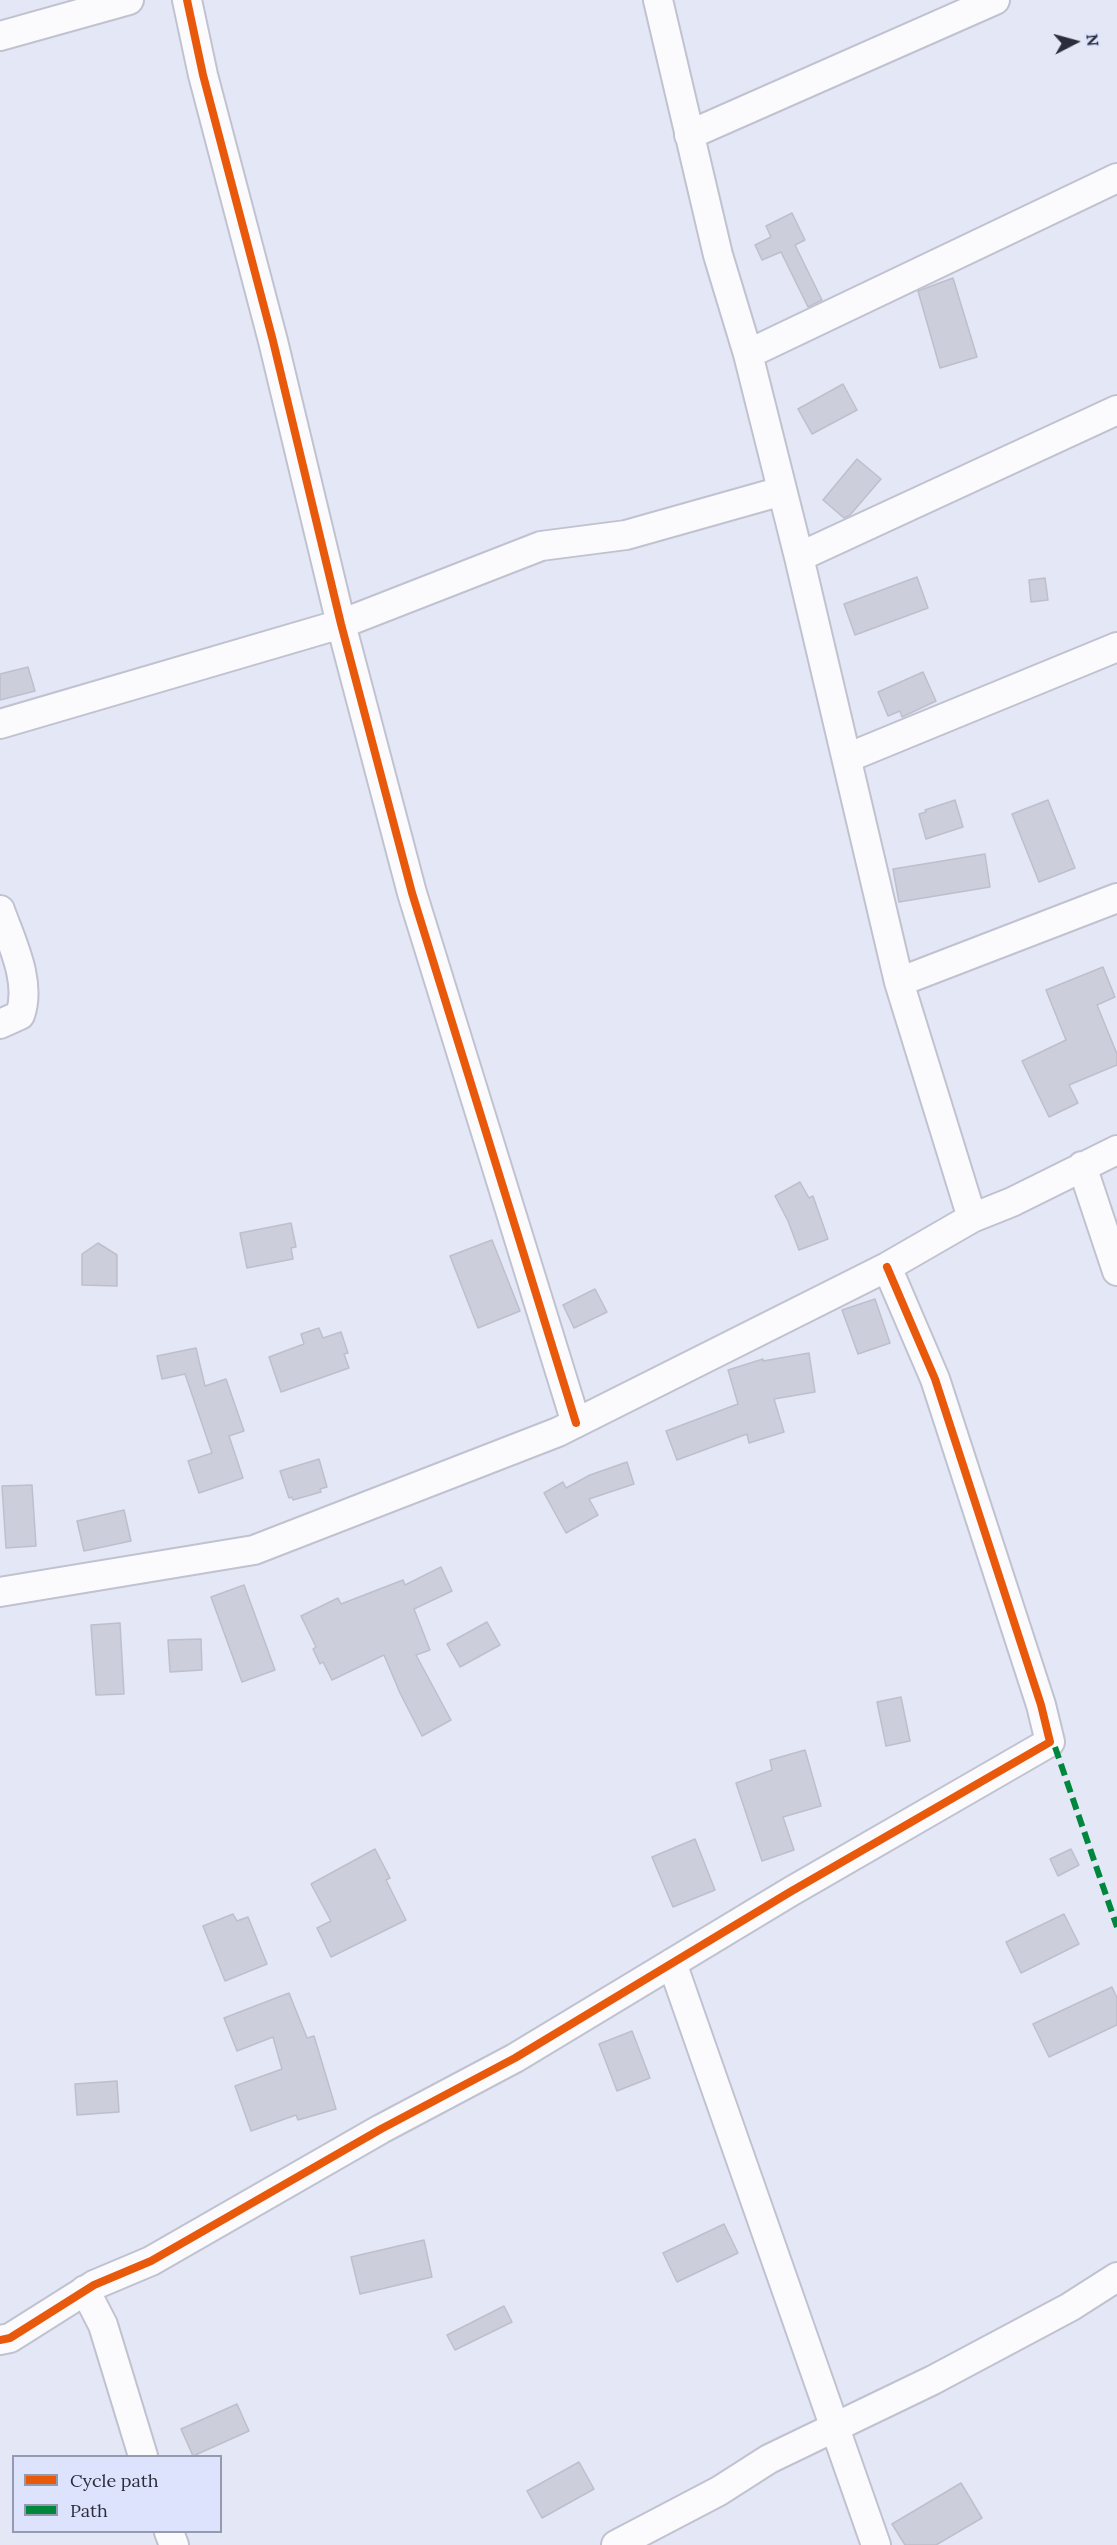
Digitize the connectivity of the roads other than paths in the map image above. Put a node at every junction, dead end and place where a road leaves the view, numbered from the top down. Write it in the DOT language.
graph roads {
  1 [pos="129,0"];
  2 [pos="187,0"];
  3 [pos="658,0"];
  4 [pos="995,0"];
  5 [pos="0,36"];
  6 [pos="688,135"];
  7 [pos="1117,177"];
  8 [pos="748,354"];
  9 [pos="1117,410"];
  10 [pos="782,491"];
  11 [pos="799,557"];
  12 [pos="341,624"];
  13 [pos="1117,647"];
  14 [pos="0,724"];
  15 [pos="847,758"];
  16 [pos="1117,898"];
  17 [pos="0,910"];
  18 [pos="899,982"];
  19 [pos="0,1024"];
  20 [pos="1117,1150"];
  21 [pos="1082,1166"];
  22 [pos="972,1218"];
  23 [pos="887,1267"];
  24 [pos="1117,1271"];
  25 [pos="576,1423"];
  26 [pos="0,1592"];
  27 [pos="672,1964"];
  28 [pos="1117,2277"];
  29 [pos="85,2290"];
  30 [pos="0,2340"];
  31 [pos="835,2429"];
  32 [pos="142,2455"];
  33 [pos="616,2545"];
  34 [pos="876,2545"];
  1 -- 5 [label="street"];
  2 -- 12 [label="street"];
  3 -- 6 [label="street"];
  4 -- 6 [label="street"];
  6 -- 8 [label="street"];
  7 -- 8 [label="street"];
  8 -- 10 [label="street"];
  9 -- 11 [label="street"];
  10 -- 11 [label="street"];
  10 -- 12 [label="street"];
  11 -- 15 [label="street"];
  12 -- 14 [label="street"];
  12 -- 25 [label="street"];
  13 -- 15 [label="street"];
  15 -- 18 [label="street"];
  16 -- 18 [label="street"];
  17 -- 19 [label="street"];
  18 -- 22 [label="street"];
  20 -- 21 [label="street"];
  21 -- 22 [label="street"];
  21 -- 24 [label="street"];
  22 -- 23 [label="street"];
  23 -- 25 [label="street"];
  23 -- 27 [label="street"];
  25 -- 26 [label="street"];
  27 -- 29 [label="street"];
  27 -- 31 [label="street"];
  28 -- 31 [label="street"];
  29 -- 30 [label="street"];
  29 -- 32 [label="street"];
  31 -- 33 [label="street"];
  31 -- 34 [label="street"];
}
